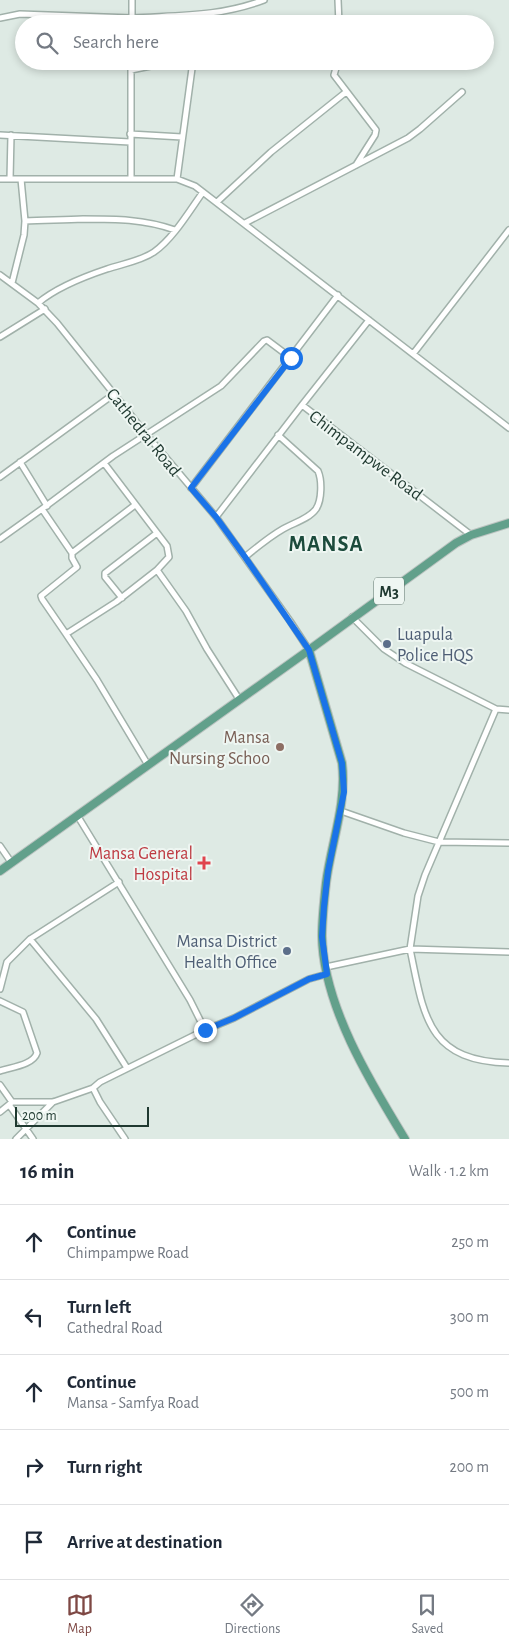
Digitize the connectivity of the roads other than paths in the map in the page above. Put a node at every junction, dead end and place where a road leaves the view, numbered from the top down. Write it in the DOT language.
graph roads {
  1 [pos="132,0"];
  2 [pos="264,0"];
  3 [pos="338,0"];
  4 [pos="15,15"];
  5 [pos="15,15"];
  6 [pos="36,15"];
  7 [pos="132,15"];
  8 [pos="199,15"];
  9 [pos="339,15"];
  10 [pos="0,18"];
  11 [pos="131,70"];
  12 [pos="192,70"];
  13 [pos="335,70"];
  14 [pos="346,92"];
  15 [pos="462,92"];
  16 [pos="130,134"];
  17 [pos="0,135"];
  18 [pos="11,135"];
  19 [pos="182,137"];
  20 [pos="130,142"];
  21 [pos="355,167"];
  22 [pos="0,178"];
  23 [pos="131,178"];
  24 [pos="10,179"];
  25 [pos="21,179"];
  26 [pos="177,179"];
  27 [pos="203,192"];
  28 [pos="217,202"];
  29 [pos="25,221"];
  30 [pos="245,223"];
  31 [pos="175,230"];
  32 [pos="509,230"];
  33 [pos="1,277"];
  34 [pos="12,284"];
  35 [pos="338,295"];
  36 [pos="38,303"];
  37 [pos="44,309"];
  38 [pos="369,320"];
  39 [pos="0,337"];
  40 [pos="413,354"];
  41 [pos="291,358"];
  42 [pos="114,394"];
  43 [pos="302,405"];
  44 [pos="509,428"];
  45 [pos="146,434"];
  46 [pos="278,435"];
  47 [pos="20,462"];
  48 [pos="104,463"];
  49 [pos="0,477"];
  50 [pos="191,488"];
  51 [pos="135,505"];
  52 [pos="45,508"];
  53 [pos="216,517"];
  54 [pos="509,523"];
  55 [pos="157,533"];
  56 [pos="472,535"];
  57 [pos="0,539"];
  58 [pos="72,553"];
  59 [pos="245,557"];
  60 [pos="157,570"];
  61 [pos="122,598"];
  62 [pos="352,618"];
  63 [pos="66,634"];
  64 [pos="309,650"];
  65 [pos="239,699"];
  66 [pos="496,708"];
  67 [pos="509,710"];
  68 [pos="148,765"];
  69 [pos="341,811"];
  70 [pos="77,815"];
  71 [pos="439,842"];
  72 [pos="509,843"];
  73 [pos="0,846"];
  74 [pos="11,862"];
  75 [pos="0,871"];
  76 [pos="119,882"];
  77 [pos="30,939"];
  78 [pos="410,950"];
  79 [pos="509,952"];
  80 [pos="326,971"];
  81 [pos="0,989"];
  82 [pos="0,1002"];
  83 [pos="205,1030"];
  84 [pos="509,1063"];
  85 [pos="127,1068"];
  86 [pos="0,1071"];
  87 [pos="0,1085"];
  88 [pos="93,1088"];
  89 [pos="53,1102"];
  90 [pos="11,1104"];
  91 [pos="0,1112"];
  92 [pos="27,1129"];
  93 [pos="16,1139"];
  94 [pos="33,1139"];
  95 [pos="125,1139"];
  96 [pos="405,1139"];
  1 -- 7 [label="street"];
  2 -- 8 [label="street"];
  3 -- 9 [label="street"];
  4 -- 6 [label="street"];
  5 -- 10 [label="street"];
  11 -- 16 [label="street"];
  12 -- 19 [label="street"];
  13 -- 14 [label="street"];
  14 -- 21 [label="street"];
  14 -- 28 [label="street"];
  15 -- 21 [label="street"];
  16 -- 19 [label="street"];
  16 -- 20 [label="street"];
  17 -- 18 [label="street"];
  18 -- 20 [label="street"];
  18 -- 24 [label="street"];
  19 -- 26 [label="street"];
  20 -- 23 [label="street"];
  21 -- 30 [label="street"];
  22 -- 24 [label="street"];
  23 -- 25 [label="street"];
  23 -- 26 [label="street"];
  24 -- 25 [label="street"];
  25 -- 29 [label="street"];
  26 -- 27 [label="street"];
  27 -- 28 [label="street"];
  27 -- 31 [label="street"];
  28 -- 30 [label="street"];
  29 -- 31 [label="street"];
  29 -- 34 [label="street"];
  30 -- 35 [label="street"];
  31 -- 36 [label="street"];
  32 -- 40 [label="street"];
  33 -- 34 [label="street, Cathedral Road"];
  34 -- 36 [label="street, Cathedral Road"];
  35 -- 38 [label="street"];
  35 -- 41 [label="street"];
  36 -- 37 [label="street, Cathedral Road"];
  37 -- 39 [label="street"];
  37 -- 42 [label="street, Cathedral Road"];
  38 -- 40 [label="street"];
  38 -- 43 [label="street"];
  40 -- 44 [label="street"];
  41 -- 45 [label="street"];
  41 -- 50 [label="street"];
  42 -- 45 [label="street, Cathedral Road"];
  42 -- 47 [label="street"];
  43 -- 46 [label="street, Chimpampwe Road"];
  43 -- 56 [label="street, Chimpampwe Road"];
  45 -- 48 [label="street"];
  45 -- 50 [label="street, Cathedral Road"];
  46 -- 53 [label="street, Chimpampwe Road"];
  46 -- 59 [label="street"];
  47 -- 49 [label="street"];
  47 -- 52 [label="street"];
  48 -- 51 [label="street"];
  48 -- 52 [label="street"];
  50 -- 53 [label="street, Cathedral Road"];
  51 -- 55 [label="street"];
  51 -- 58 [label="street"];
  52 -- 57 [label="street"];
  52 -- 58 [label="street"];
  53 -- 59 [label="street, Cathedral Road"];
  54 -- 56 [label="main road, M3"];
  55 -- 60 [label="street"];
  55 -- 61 [label="street"];
  56 -- 62 [label="main road, M3"];
  58 -- 63 [label="street"];
  59 -- 64 [label="street, Cathedral Road"];
  60 -- 61 [label="street"];
  60 -- 65 [label="street"];
  61 -- 63 [label="street"];
  62 -- 64 [label="main road, M3"];
  62 -- 66 [label="street"];
  63 -- 68 [label="street"];
  64 -- 65 [label="main road, M3"];
  64 -- 69 [label="main road"];
  65 -- 68 [label="main road, M3"];
  66 -- 67 [label="street"];
  66 -- 71 [label="street"];
  68 -- 70 [label="main road, M3"];
  69 -- 71 [label="street"];
  69 -- 80 [label="main road"];
  70 -- 74 [label="main road, M3"];
  70 -- 76 [label="street"];
  71 -- 72 [label="street"];
  71 -- 78 [label="street"];
  73 -- 74 [label="street"];
  74 -- 75 [label="main road, M3"];
  76 -- 77 [label="street"];
  76 -- 83 [label="street"];
  77 -- 81 [label="street"];
  77 -- 85 [label="street"];
  78 -- 79 [label="street"];
  78 -- 80 [label="street"];
  78 -- 84 [label="street"];
  80 -- 83 [label="street"];
  80 -- 96 [label="main road"];
  82 -- 86 [label="street"];
  83 -- 85 [label="street"];
  85 -- 88 [label="street"];
  87 -- 90 [label="street"];
  88 -- 89 [label="street"];
  88 -- 95 [label="street"];
  89 -- 90 [label="street"];
  89 -- 92 [label="street"];
  90 -- 91 [label="street"];
  90 -- 92 [label="street"];
  92 -- 93 [label="street"];
  92 -- 94 [label="street"];
}
